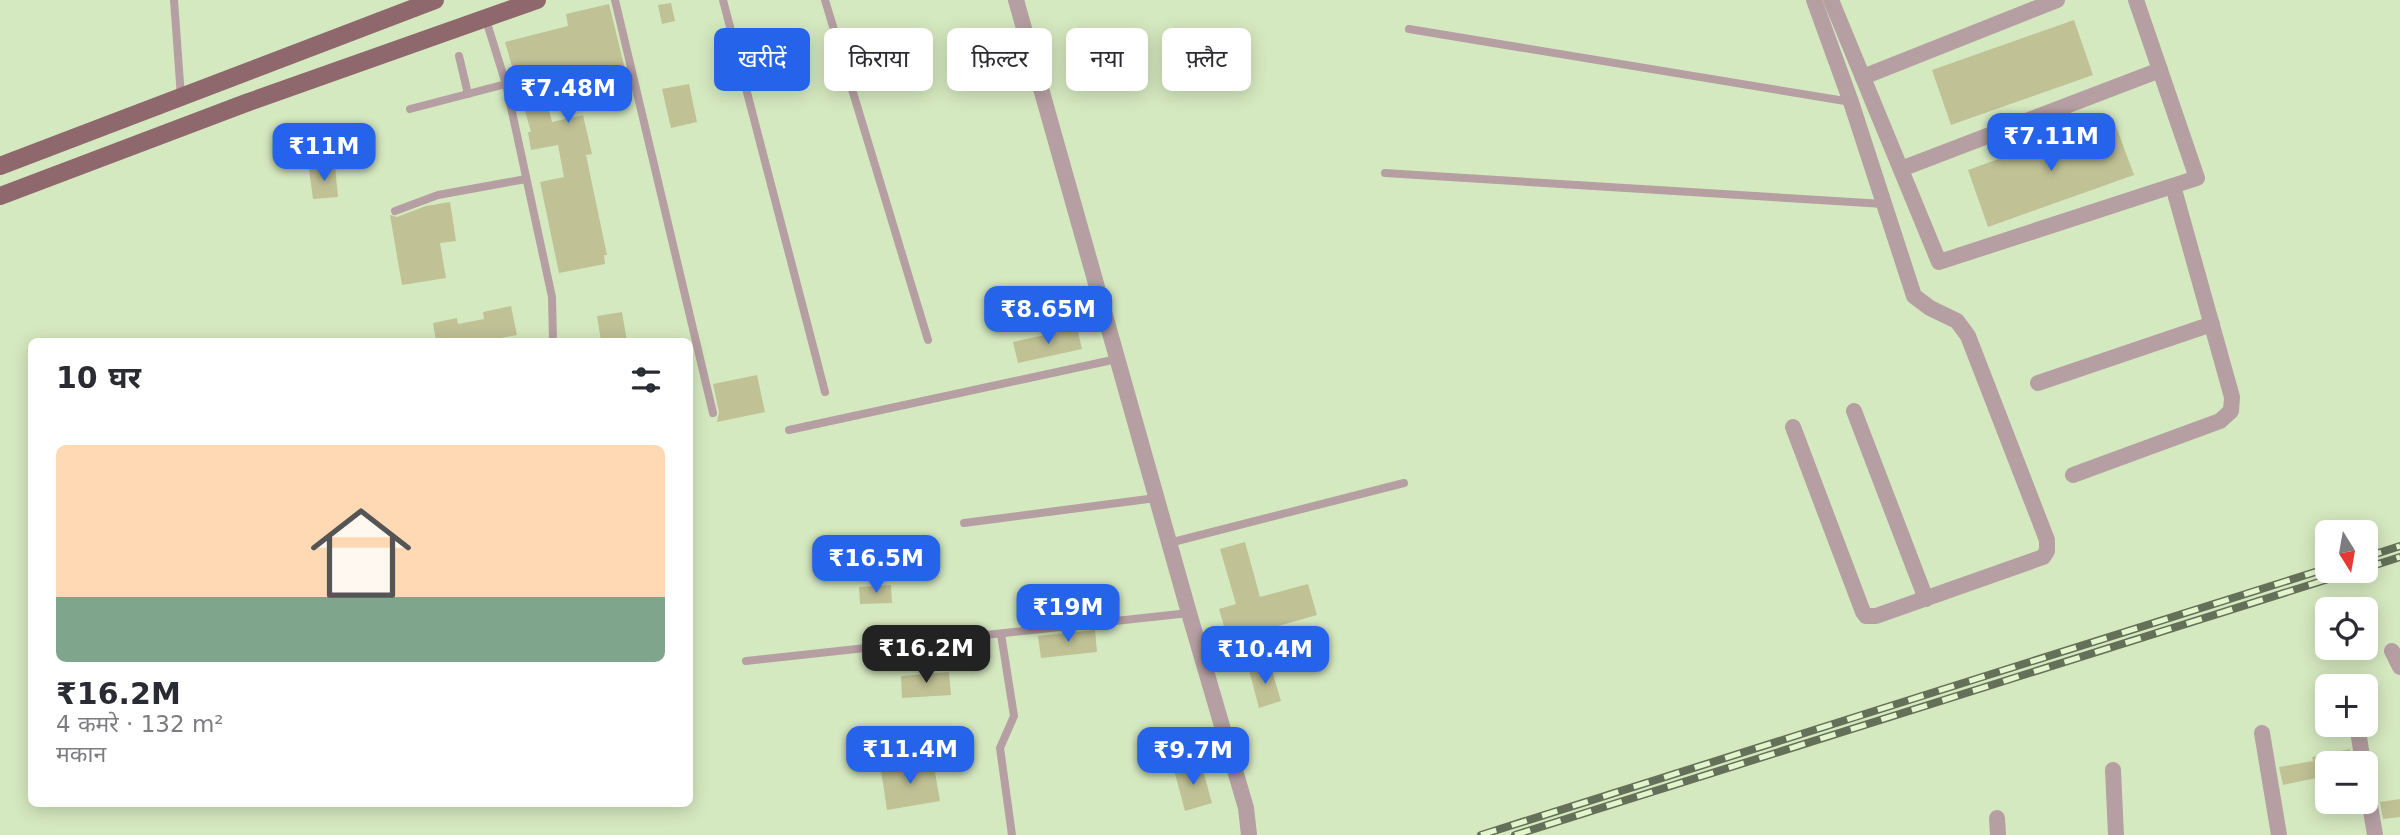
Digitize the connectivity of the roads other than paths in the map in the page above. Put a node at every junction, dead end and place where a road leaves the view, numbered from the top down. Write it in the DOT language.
graph roads {
  1 [pos="174,0"];
  2 [pos="435,0"];
  3 [pos="537,0"];
  4 [pos="615,0"];
  5 [pos="723,0"];
  6 [pos="825,0"];
  7 [pos="1016,0"];
  8 [pos="1814,0"];
  9 [pos="1831,0"];
  10 [pos="2057,0"];
  11 [pos="2136,0"];
  12 [pos="486,20"];
  13 [pos="1409,29"];
  14 [pos="459,56"];
  15 [pos="2160,70"];
  16 [pos="1863,77"];
  17 [pos="506,84"];
  18 [pos="468,94"];
  19 [pos="181,97"];
  20 [pos="1851,102"];
  21 [pos="410,109"];
  22 [pos="0,166"];
  23 [pos="1901,169"];
  24 [pos="1385,173"];
  25 [pos="526,179"];
  26 [pos="2173,186"];
  27 [pos="0,196"];
  28 [pos="1884,204"];
  29 [pos="395,211"];
  30 [pos="2212,324"];
  31 [pos="553,338"];
  32 [pos="928,340"];
  33 [pos="1117,359"];
  34 [pos="2038,383"];
  35 [pos="825,392"];
  36 [pos="1854,411"];
  37 [pos="713,413"];
  38 [pos="1793,427"];
  39 [pos="789,430"];
  40 [pos="2073,475"];
  41 [pos="1404,483"];
  42 [pos="1156,498"];
  43 [pos="964,523"];
  44 [pos="1169,543"];
  45 [pos="1926,598"];
  46 [pos="1189,613"];
  47 [pos="1000,634"];
  48 [pos="2392,651"];
  49 [pos="746,661"];
  50 [pos="2400,667"];
  51 [pos="2262,733"];
  52 [pos="2113,770"];
  53 [pos="2372,814"];
  54 [pos="1012,835"];
  55 [pos="1249,835"];
  56 [pos="2116,835"];
  57 [pos="2279,835"];
  58 [pos="2375,835"];
  1 -- 19 [label="lane"];
  2 -- 19 [label="main road"];
  3 -- 12 [label="main road"];
  4 -- 37 [label="lane"];
  5 -- 35 [label="lane"];
  6 -- 32 [label="lane"];
  7 -- 33 [label="street"];
  8 -- 20 [label="street"];
  9 -- 16 [label="street"];
  10 -- 16 [label="street"];
  11 -- 15 [label="street"];
  12 -- 17 [label="lane"];
  12 -- 27 [label="main road"];
  13 -- 20 [label="lane"];
  14 -- 18 [label="lane"];
  15 -- 23 [label="street"];
  15 -- 26 [label="street"];
  16 -- 23 [label="street"];
  17 -- 18 [label="lane"];
  17 -- 25 [label="lane"];
  18 -- 21 [label="lane"];
  19 -- 22 [label="main road"];
  20 -- 28 [label="street"];
  23 -- 26 [label="street"];
  24 -- 28 [label="lane"];
  25 -- 29 [label="lane"];
  25 -- 31 [label="lane"];
  26 -- 30 [label="street"];
  28 -- 45 [label="street"];
  30 -- 34 [label="street"];
  30 -- 40 [label="street"];
  33 -- 39 [label="lane"];
  33 -- 42 [label="street"];
  36 -- 45 [label="street"];
  38 -- 45 [label="street"];
  41 -- 44 [label="lane"];
  42 -- 43 [label="lane"];
  42 -- 44 [label="street"];
  44 -- 46 [label="street"];
  46 -- 47 [label="lane"];
  46 -- 55 [label="street"];
  47 -- 49 [label="lane"];
  47 -- 54 [label="lane"];
  48 -- 50 [label="street"];
  51 -- 57 [label="street"];
  52 -- 56 [label="street"];
  53 -- 58 [label="street"];
}
